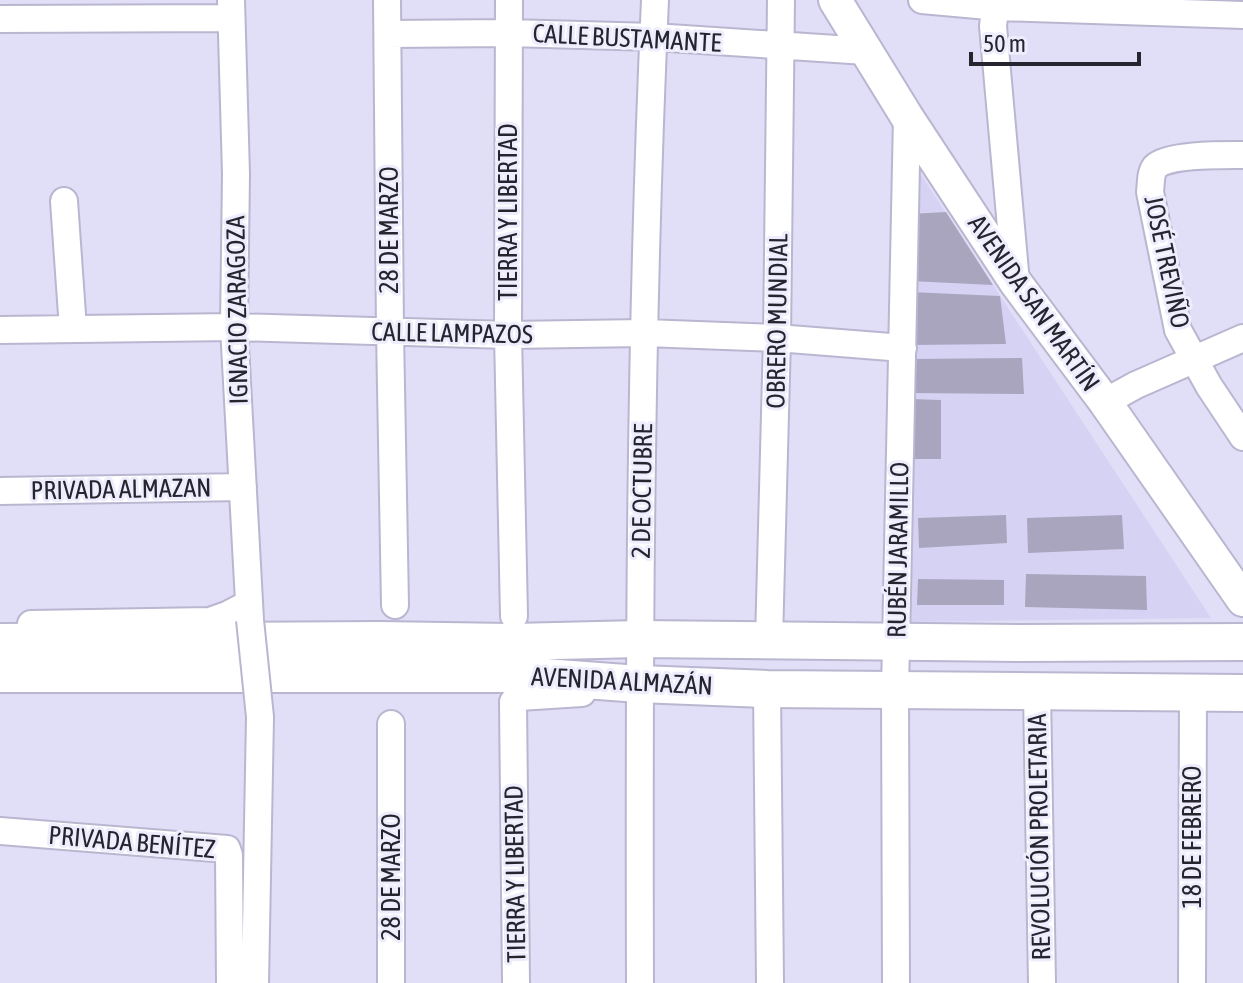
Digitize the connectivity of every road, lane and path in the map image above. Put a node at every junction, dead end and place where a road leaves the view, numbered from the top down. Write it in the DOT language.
graph roads {
  1 [pos="387,0"];
  2 [pos="509,0"];
  3 [pos="655,0"];
  4 [pos="781,0"];
  5 [pos="835,0"];
  6 [pos="922,0"];
  7 [pos="1001,3"];
  8 [pos="1200,7"];
  9 [pos="231,9"];
  10 [pos="1243,15"];
  11 [pos="0,19"];
  12 [pos="509,33"];
  13 [pos="388,34"];
  14 [pos="654,37"];
  15 [pos="780,47"];
  16 [pos="866,51"];
  17 [pos="907,117"];
  18 [pos="1243,155"];
  19 [pos="64,201"];
  20 [pos="1016,283"];
  21 [pos="234,327"];
  22 [pos="73,329"];
  23 [pos="0,330"];
  24 [pos="390,332"];
  25 [pos="645,333"];
  26 [pos="508,335"];
  27 [pos="777,338"];
  28 [pos="1243,338"];
  29 [pos="903,348"];
  30 [pos="1194,360"];
  31 [pos="1105,402"];
  32 [pos="1243,437"];
  33 [pos="243,487"];
  34 [pos="0,491"];
  35 [pos="1243,600"];
  36 [pos="395,605"];
  37 [pos="249,612"];
  38 [pos="514,616"];
  39 [pos="0,625"];
  40 [pos="639,639"];
  41 [pos="769,641"];
  42 [pos="896,641"];
  43 [pos="0,642"];
  44 [pos="1243,642"];
  45 [pos="0,674"];
  46 [pos="639,687"];
  47 [pos="767,689"];
  48 [pos="895,691"];
  49 [pos="1037,692"];
  50 [pos="1193,692"];
  51 [pos="1243,693"];
  52 [pos="391,724"];
  53 [pos="0,831"];
  54 [pos="230,983"];
  55 [pos="255,983"];
  56 [pos="391,983"];
  57 [pos="516,983"];
  58 [pos="640,983"];
  59 [pos="770,983"];
  60 [pos="896,983"];
  61 [pos="1042,983"];
  62 [pos="1192,983"];
  1 -- 13 [label="street, 28 DE MARZO"];
  2 -- 12 [label="street, TIERRA Y LIBERTAD"];
  3 -- 14 [label="street, 2 DE OCTUBRE"];
  4 -- 15 [label="street, OBRERO MUNDIAL"];
  5 -- 16 [label="street, AVENIDA SAN MARTÍN"];
  6 -- 7 [label="street"];
  7 -- 8 [label="street"];
  7 -- 20 [label="street"];
  8 -- 10 [label="street"];
  9 -- 11 [label="street"];
  9 -- 21 [label="street, IGNACIO ZARAGOZA"];
  12 -- 13 [label="street, CALLE BUSTAMANTE"];
  12 -- 14 [label="street, CALLE BUSTAMANTE"];
  12 -- 26 [label="street, TIERRA Y LIBERTAD"];
  13 -- 24 [label="street, 28 DE MARZO"];
  14 -- 15 [label="street, CALLE BUSTAMANTE"];
  14 -- 25 [label="street, 2 DE OCTUBRE"];
  15 -- 16 [label="street, CALLE BUSTAMANTE"];
  15 -- 27 [label="street, OBRERO MUNDIAL"];
  16 -- 17 [label="street, AVENIDA SAN MARTÍN"];
  17 -- 20 [label="street, AVENIDA SAN MARTÍN"];
  17 -- 29 [label="street, RUBÉN JARAMILLO"];
  18 -- 30 [label="street, JOSÉ TREVIÑO"];
  19 -- 22 [label="street"];
  20 -- 31 [label="street, AVENIDA SAN MARTÍN"];
  21 -- 22 [label="street, CALLE LAMPAZOS"];
  21 -- 24 [label="street, CALLE LAMPAZOS"];
  21 -- 33 [label="street, IGNACIO ZARAGOZA"];
  22 -- 23 [label="street, CALLE LAMPAZOS"];
  24 -- 26 [label="street, CALLE LAMPAZOS"];
  24 -- 36 [label="street, 28 DE MARZO"];
  25 -- 26 [label="street, CALLE LAMPAZOS"];
  25 -- 27 [label="street, CALLE LAMPAZOS"];
  25 -- 40 [label="street, 2 DE OCTUBRE"];
  26 -- 38 [label="street, TIERRA Y LIBERTAD"];
  27 -- 29 [label="street, CALLE LAMPAZOS"];
  27 -- 41 [label="street, OBRERO MUNDIAL"];
  28 -- 30 [label="street"];
  29 -- 42 [label="street, RUBÉN JARAMILLO"];
  30 -- 31 [label="street"];
  30 -- 32 [label="street, JOSÉ TREVIÑO"];
  31 -- 35 [label="street, AVENIDA SAN MARTÍN"];
  33 -- 34 [label="street, PRIVADA ALMAZAN"];
  33 -- 37 [label="street, IGNACIO ZARAGOZA"];
  37 -- 39 [label="street"];
  37 -- 55 [label="street, IGNACIO ZARAGOZA, bridge"];
  40 -- 41 [label="main road, AVENIDA ALMAZÁN"];
  40 -- 43 [label="main road, AVENIDA ALMAZÁN"];
  40 -- 46 [label="street, 2 DE OCTUBRE"];
  41 -- 42 [label="main road, AVENIDA ALMAZÁN"];
  42 -- 44 [label="main road, AVENIDA ALMAZÁN"];
  42 -- 48 [label="street, RUBÉN JARAMILLO"];
  45 -- 46 [label="main road, AVENIDA ALMAZÁN"];
  46 -- 47 [label="main road, AVENIDA ALMAZÁN"];
  46 -- 57 [label="street, TIERRA Y LIBERTAD"];
  46 -- 58 [label="street, 2 DE OCTUBRE"];
  47 -- 48 [label="main road, AVENIDA ALMAZÁN"];
  47 -- 59 [label="street"];
  48 -- 49 [label="main road, AVENIDA ALMAZÁN"];
  48 -- 60 [label="street, RUBÉN JARAMILLO"];
  49 -- 50 [label="main road, AVENIDA ALMAZÁN"];
  49 -- 61 [label="street, REVOLUCIÓN PROLETARIA"];
  50 -- 51 [label="main road, AVENIDA ALMAZÁN"];
  50 -- 62 [label="street, 18 DE FEBRERO"];
  52 -- 56 [label="street, 28 DE MARZO"];
  53 -- 54 [label="street, PRIVADA BENÍTEZ"];
}
